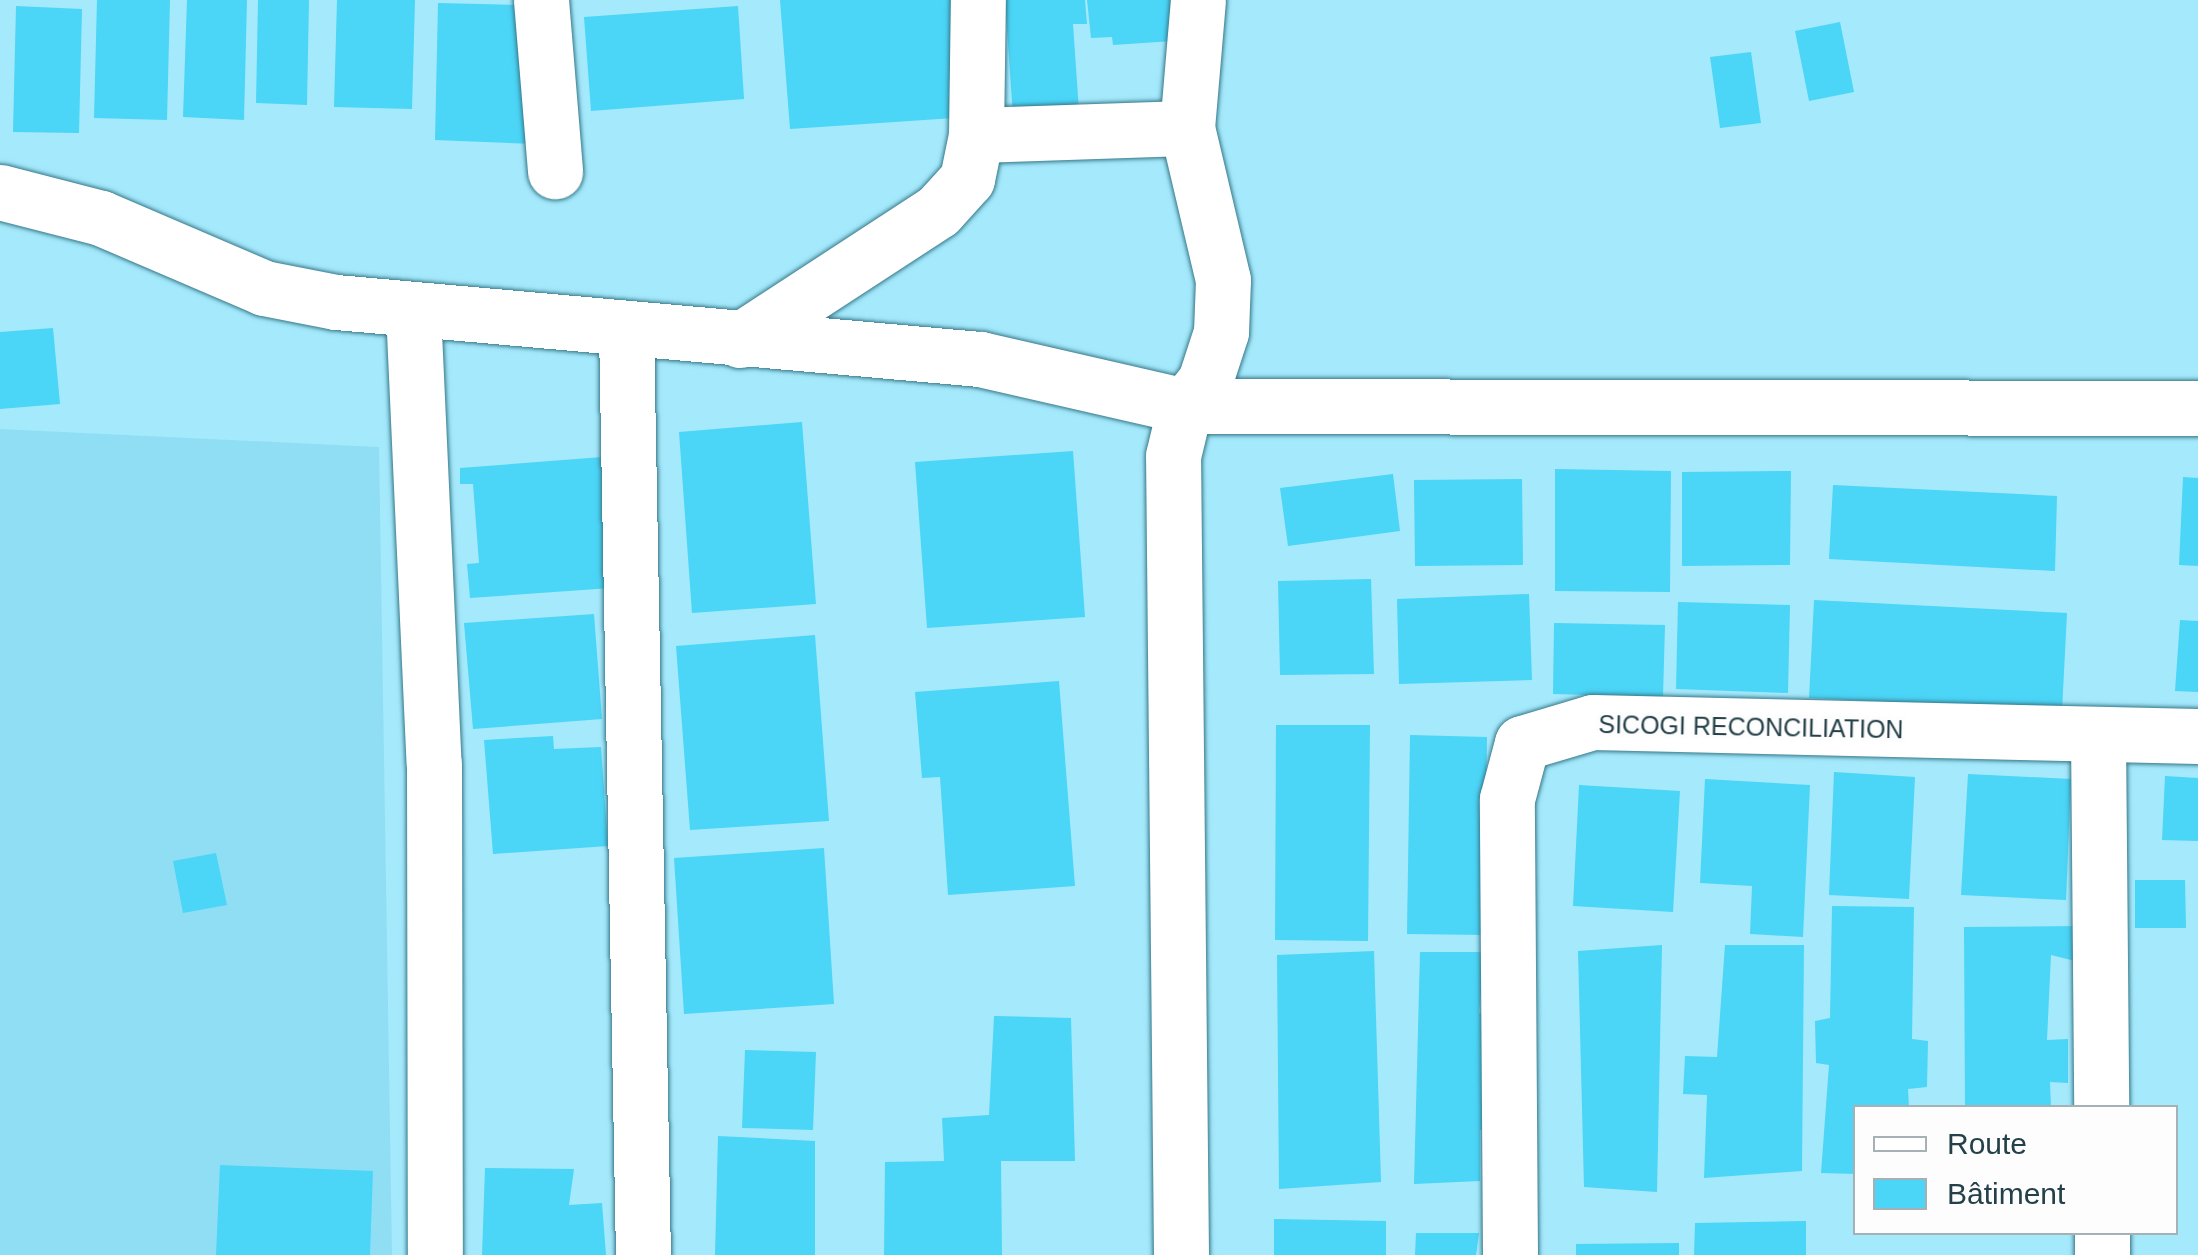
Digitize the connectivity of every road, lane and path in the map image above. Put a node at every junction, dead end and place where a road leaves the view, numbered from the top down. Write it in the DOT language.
graph roads {
  1 [pos="540,0"];
  2 [pos="978,0"];
  3 [pos="1198,0"];
  4 [pos="1187,128"];
  5 [pos="976,134"];
  6 [pos="555,171"];
  7 [pos="0,192"];
  8 [pos="413,310"];
  9 [pos="626,330"];
  10 [pos="740,340"];
  11 [pos="1185,406"];
  12 [pos="2198,408"];
  13 [pos="2098,734"];
  14 [pos="2198,736"];
  15 [pos="2101,1105"];
  16 [pos="435,1255"];
  17 [pos="643,1255"];
  18 [pos="1181,1255"];
  19 [pos="1510,1255"];
  1 -- 6 [label="street"];
  2 -- 5 [label="street"];
  3 -- 4 [label="street"];
  4 -- 5 [label="street"];
  4 -- 11 [label="street"];
  5 -- 10 [label="street"];
  7 -- 8 [label="street"];
  8 -- 9 [label="street"];
  8 -- 16 [label="street"];
  9 -- 10 [label="street"];
  9 -- 17 [label="street"];
  10 -- 11 [label="street"];
  11 -- 12 [label="street"];
  11 -- 18 [label="street"];
  13 -- 14 [label="street, SICOGI RECONCILIATION"];
  13 -- 15 [label="street"];
  13 -- 19 [label="street, SICOGI RECONCILIATION"];
}
